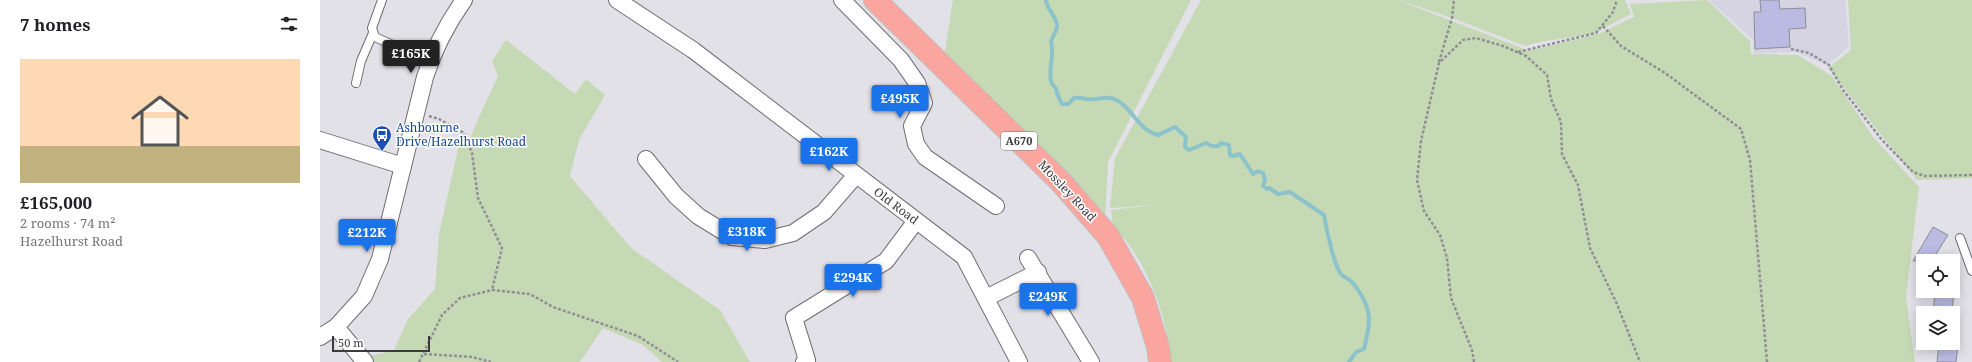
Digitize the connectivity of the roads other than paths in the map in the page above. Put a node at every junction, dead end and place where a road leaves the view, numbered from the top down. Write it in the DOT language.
graph roads {
  1 [pos="382,0"];
  2 [pos="464,0"];
  3 [pos="617,0"];
  4 [pos="842,0"];
  5 [pos="876,1"];
  6 [pos="859,18"];
  7 [pos="373,33"];
  8 [pos="430,62"];
  9 [pos="356,83"];
  10 [pos="320,140"];
  11 [pos="646,159"];
  12 [pos="403,166"];
  13 [pos="856,175"];
  14 [pos="996,206"];
  15 [pos="916,221"];
  16 [pos="1960,238"];
  17 [pos="1028,258"];
  18 [pos="1972,271"];
  19 [pos="1038,272"];
  20 [pos="986,298"];
  21 [pos="336,327"];
  22 [pos="320,337"];
  23 [pos="365,362"];
  24 [pos="804,362"];
  25 [pos="1020,362"];
  26 [pos="1091,362"];
  27 [pos="1160,362"];
  1 -- 7 [label="lane"];
  2 -- 8 [label="street"];
  3 -- 13 [label="street, Old Road"];
  4 -- 6 [label="street"];
  5 -- 6 [label="street"];
  5 -- 27 [label="main road, Mossley Road / A670"];
  6 -- 14 [label="street"];
  7 -- 8 [label="lane"];
  7 -- 9 [label="lane"];
  8 -- 12 [label="street"];
  10 -- 12 [label="street"];
  11 -- 13 [label="street"];
  12 -- 21 [label="street"];
  13 -- 15 [label="street, Old Road"];
  15 -- 20 [label="street, Old Road"];
  15 -- 24 [label="street"];
  16 -- 18 [label="lane"];
  17 -- 19 [label="street"];
  19 -- 20 [label="street"];
  19 -- 26 [label="street"];
  20 -- 25 [label="street, Old Road"];
  21 -- 22 [label="street"];
  21 -- 23 [label="street"];
}
